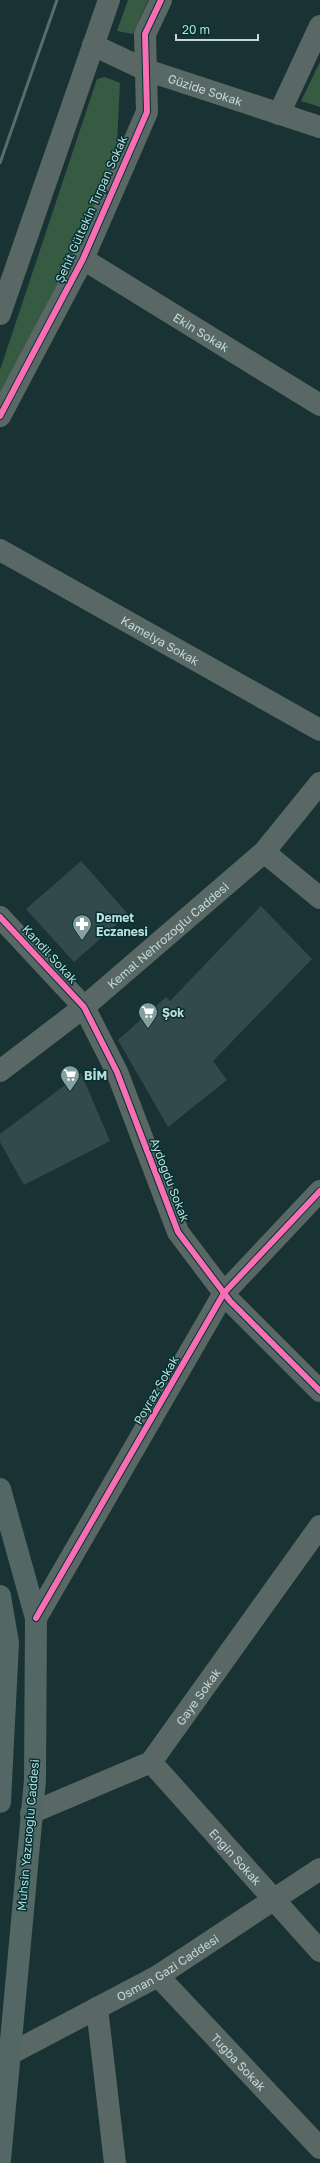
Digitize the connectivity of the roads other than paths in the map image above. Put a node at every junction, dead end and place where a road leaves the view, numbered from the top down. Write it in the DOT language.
graph roads {
  1 [pos="109,0"];
  2 [pos="161,0"];
  3 [pos="320,26"];
  4 [pos="93,45"];
  5 [pos="146,70"];
  6 [pos="279,114"];
  7 [pos="320,128"];
  8 [pos="83,259"];
  9 [pos="0,314"];
  10 [pos="320,405"];
  11 [pos="0,416"];
  12 [pos="0,550"];
  13 [pos="320,730"];
  14 [pos="320,782"];
  15 [pos="264,852"];
  16 [pos="320,898"];
  17 [pos="0,917"];
  18 [pos="84,1007"];
  19 [pos="0,1071"];
  20 [pos="320,1191"];
  21 [pos="224,1293"];
  22 [pos="320,1391"];
  23 [pos="0,1490"];
  24 [pos="320,1526"];
  25 [pos="0,1596"];
  26 [pos="36,1618"];
  27 [pos="151,1762"];
  28 [pos="0,1802"];
  29 [pos="32,1813"];
  30 [pos="320,1869"];
  31 [pos="274,1900"];
  32 [pos="320,1951"];
  33 [pos="158,1976"];
  34 [pos="97,2008"];
  35 [pos="8,2055"];
  36 [pos="320,2148"];
  37 [pos="0,2160"];
  38 [pos="115,2163"];
  1 -- 4 [label="street"];
  2 -- 5 [label="street, Şehit Gültekin Tırpan Sokak"];
  3 -- 6 [label="street"];
  4 -- 5 [label="street, Güzide Sokak"];
  4 -- 9 [label="street"];
  5 -- 6 [label="street, Güzide Sokak"];
  5 -- 8 [label="street, Şehit Gültekin Tırpan Sokak"];
  6 -- 7 [label="street, Güzide Sokak"];
  8 -- 10 [label="street, Ekin Sokak"];
  8 -- 11 [label="street, Şehit Gültekin Tırpan Sokak"];
  12 -- 13 [label="street, Kamelya Sokak"];
  14 -- 15 [label="street, Kemal Nehrozoğlu Caddesi"];
  15 -- 16 [label="street"];
  15 -- 18 [label="street, Kemal Nehrozoğlu Caddesi"];
  17 -- 18 [label="street, Kandil Sokak"];
  18 -- 19 [label="street, Kemal Nehrozoğlu Caddesi"];
  18 -- 21 [label="street, Aydoğdu Sokak"];
  20 -- 21 [label="street, Poyraz Sokak"];
  21 -- 22 [label="street, Aydoğdu Sokak"];
  21 -- 26 [label="street, Poyraz Sokak"];
  23 -- 26 [label="main road, Muhsin Yazıcıoğlu Caddesi"];
  24 -- 27 [label="street, Gaye Sokak"];
  25 -- 28 [label="main road"];
  26 -- 29 [label="main road, Muhsin Yazıcıoğlu Caddesi"];
  27 -- 29 [label="street"];
  27 -- 31 [label="street, Engin Sokak"];
  29 -- 35 [label="main road, Muhsin Yazıcıoğlu Caddesi"];
  30 -- 31 [label="street, Osman Gazi Caddesi"];
  31 -- 32 [label="street, Engin Sokak"];
  31 -- 33 [label="street, Osman Gazi Caddesi"];
  33 -- 34 [label="street, Osman Gazi Caddesi"];
  33 -- 36 [label="street, Tuğba Sokak"];
  34 -- 35 [label="street, Osman Gazi Caddesi"];
  34 -- 38 [label="street"];
  35 -- 37 [label="main road, Muhsin Yazıcıoğlu Caddesi"];
}
